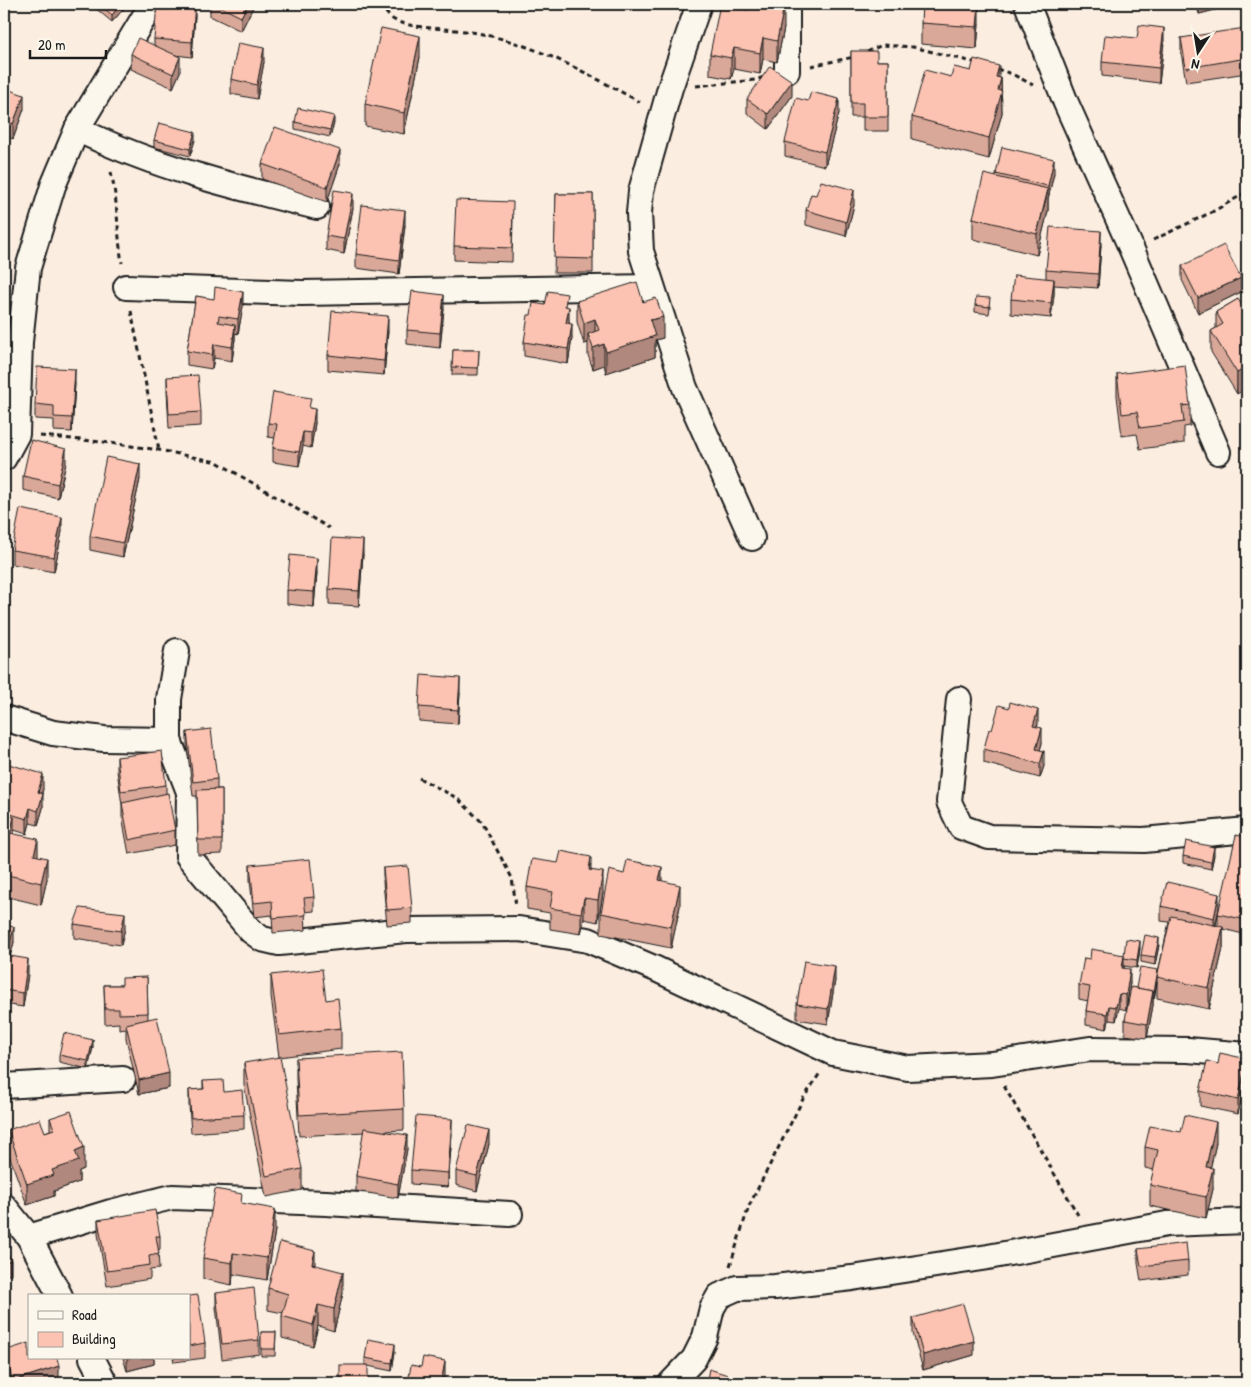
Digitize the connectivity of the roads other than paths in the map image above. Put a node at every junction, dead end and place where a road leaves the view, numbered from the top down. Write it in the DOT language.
graph roads {
  1 [pos="152,4"];
  2 [pos="699,4"];
  3 [pos="787,4"];
  4 [pos="1027,4"];
  5 [pos="787,70"];
  6 [pos="77,129"];
  7 [pos="317,207"];
  8 [pos="652,286"];
  9 [pos="126,287"];
  10 [pos="1218,452"];
  11 [pos="4,458"];
  12 [pos="752,538"];
  13 [pos="177,651"];
  14 [pos="959,698"];
  15 [pos="4,718"];
  16 [pos="169,740"];
  17 [pos="1247,830"];
  18 [pos="1247,1055"];
  19 [pos="123,1080"];
  20 [pos="4,1086"];
  21 [pos="4,1206"];
  22 [pos="510,1214"];
  23 [pos="1247,1221"];
  24 [pos="29,1237"];
  25 [pos="59,1294"];
  26 [pos="93,1360"];
  27 [pos="105,1383"];
  28 [pos="671,1383"];
  1 -- 6 [label="street"];
  2 -- 8 [label="street"];
  3 -- 5 [label="street"];
  4 -- 10 [label="street"];
  6 -- 7 [label="street"];
  6 -- 11 [label="street"];
  8 -- 9 [label="street"];
  8 -- 12 [label="street"];
  13 -- 16 [label="street"];
  14 -- 17 [label="street"];
  15 -- 16 [label="street"];
  16 -- 18 [label="street"];
  19 -- 20 [label="street"];
  21 -- 24 [label="street"];
  22 -- 24 [label="street"];
  23 -- 28 [label="street"];
  24 -- 25 [label="street"];
  26 -- 27 [label="street"];
}
